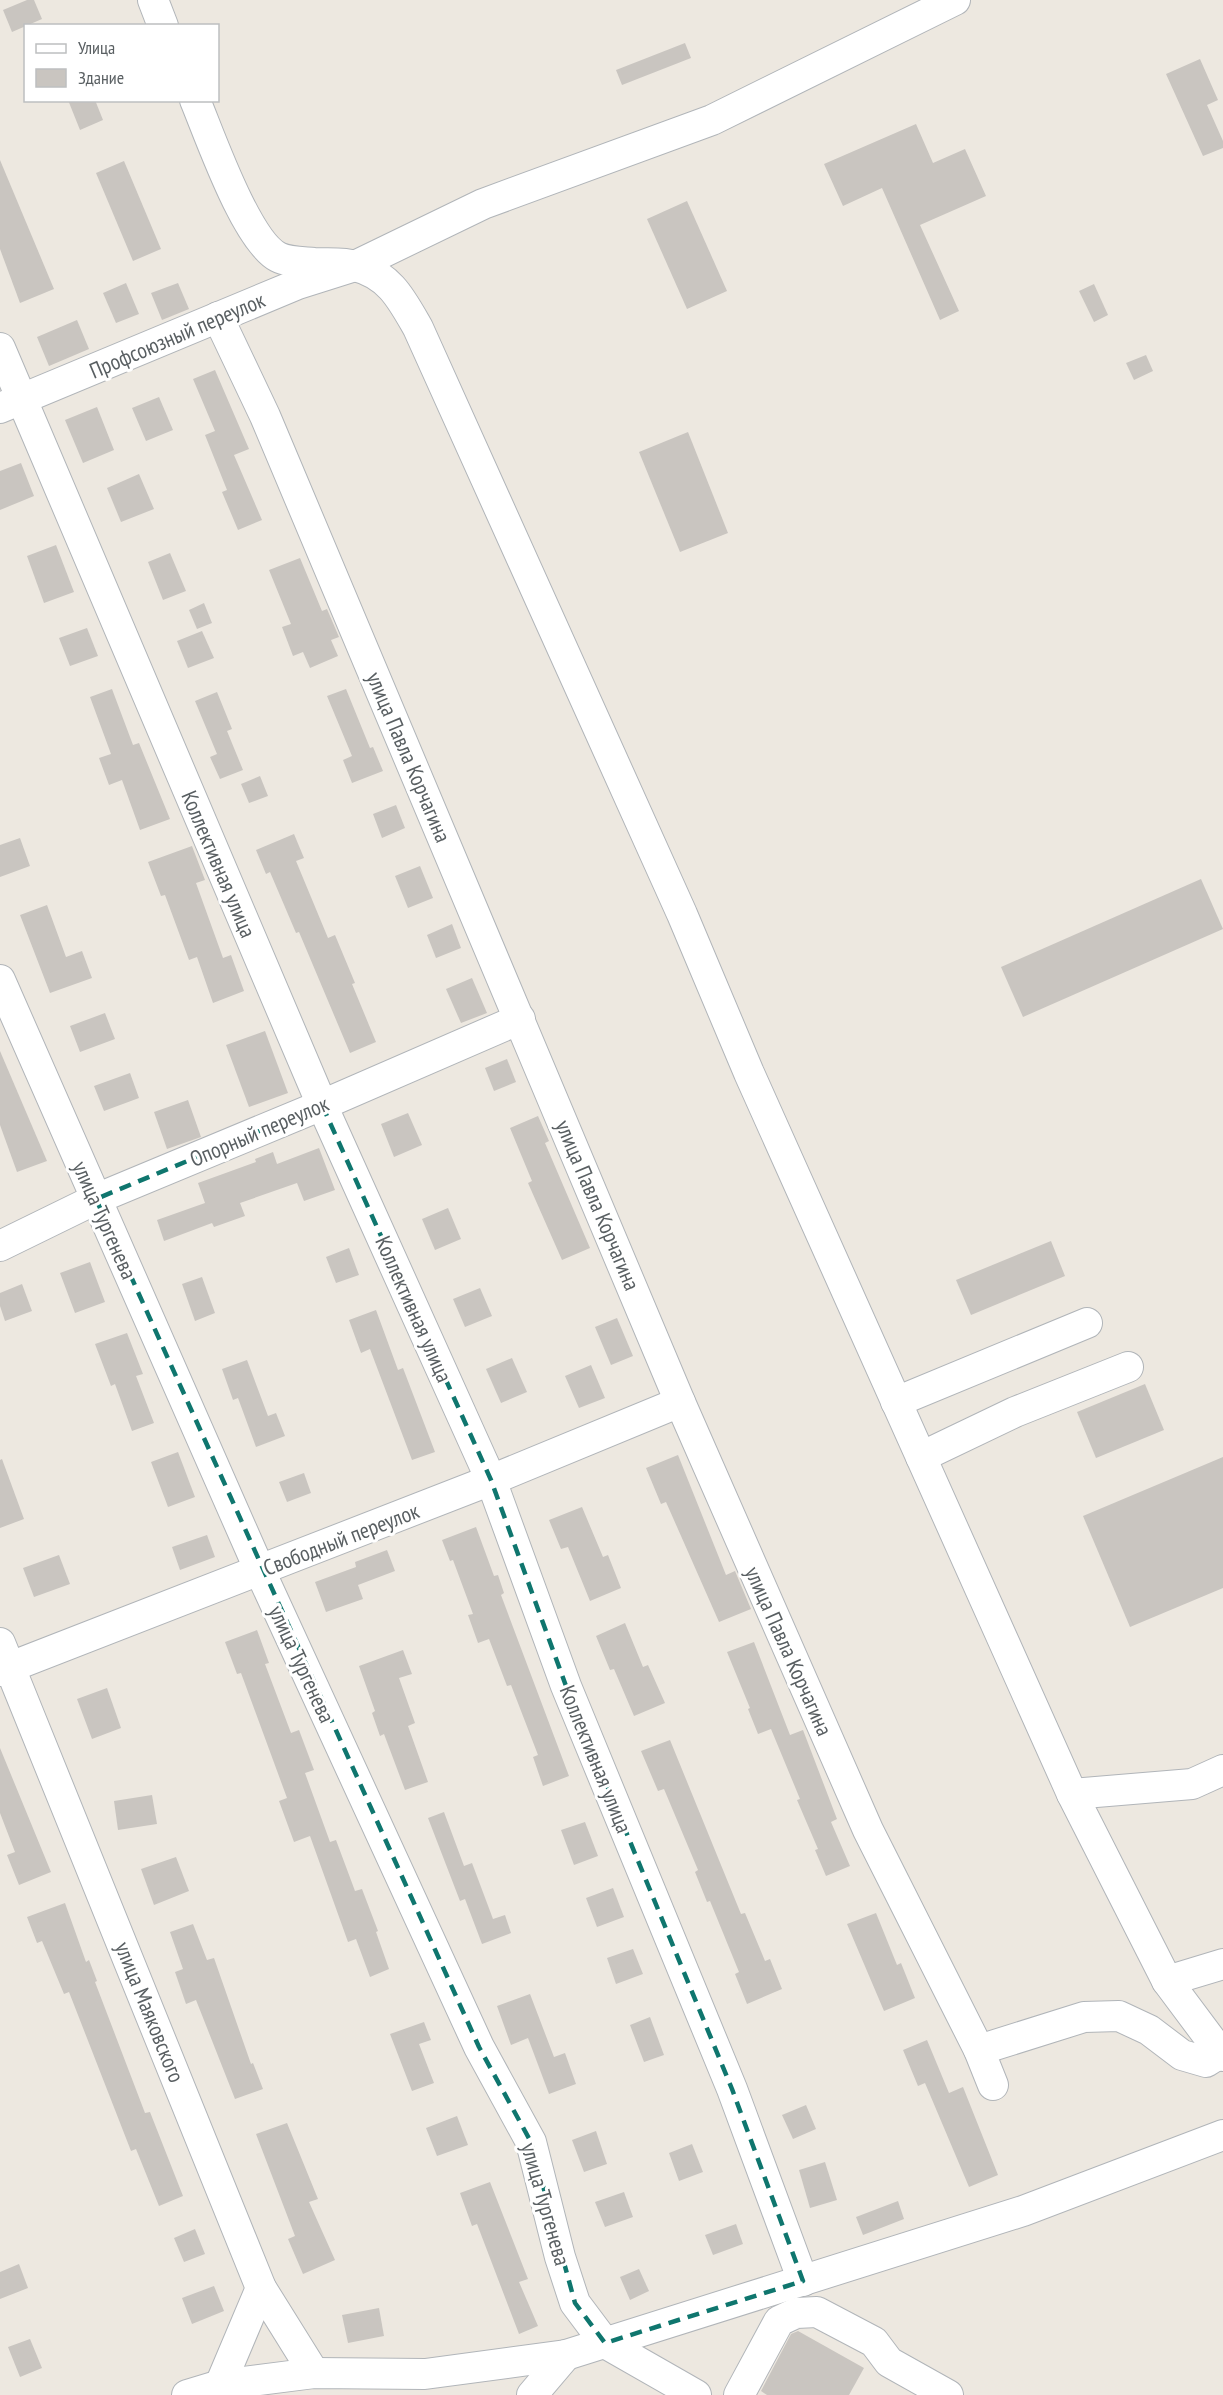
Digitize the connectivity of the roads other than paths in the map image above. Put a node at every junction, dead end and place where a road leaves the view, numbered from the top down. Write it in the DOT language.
graph roads {
  1 [pos="153,0"];
  2 [pos="955,0"];
  3 [pos="162,24"];
  4 [pos="196,102"];
  5 [pos="355,266"];
  6 [pos="219,317"];
  7 [pos="0,348"];
  8 [pos="11,404"];
  9 [pos="0,980"];
  10 [pos="520,1019"];
  11 [pos="322,1105"];
  12 [pos="96,1199"];
  13 [pos="0,1246"];
  14 [pos="1087,1323"];
  15 [pos="1128,1367"];
  16 [pos="680,1402"];
  17 [pos="896,1402"];
  18 [pos="921,1456"];
  19 [pos="491,1480"];
  20 [pos="260,1571"];
  21 [pos="4,1660"];
  22 [pos="1223,1770"];
  23 [pos="1072,1794"];
  24 [pos="1223,1964"];
  25 [pos="1167,1981"];
  26 [pos="979,2050"];
  27 [pos="1221,2054"];
  28 [pos="993,2085"];
  29 [pos="1223,2135"];
  30 [pos="803,2281"];
  31 [pos="261,2288"];
  32 [pos="605,2343"];
  33 [pos="566,2355"];
  34 [pos="314,2373"];
  35 [pos="220,2385"];
  36 [pos="188,2395"];
  37 [pos="532,2395"];
  38 [pos="696,2395"];
  39 [pos="739,2395"];
  40 [pos="948,2395"];
  1 -- 3 [label="street"];
  2 -- 5 [label="street, Профсоюзный переулок"];
  4 -- 5 [label="street"];
  5 -- 6 [label="street, Профсоюзный переулок"];
  5 -- 17 [label="street"];
  6 -- 8 [label="street, Профсоюзный переулок"];
  6 -- 10 [label="street, улица Павла Корчагина"];
  7 -- 8 [label="street, Коллективная улица"];
  8 -- 11 [label="street, Коллективная улица"];
  9 -- 12 [label="street, улица Тургенева"];
  10 -- 11 [label="street, Опорный переулок"];
  10 -- 16 [label="street, улица Павла Корчагина"];
  11 -- 12 [label="street, Опорный переулок"];
  11 -- 19 [label="street, Коллективная улица"];
  12 -- 13 [label="street, Опорный переулок"];
  12 -- 20 [label="street, улица Тургенева"];
  14 -- 17 [label="street"];
  15 -- 18 [label="street"];
  16 -- 19 [label="street, Свободный переулок"];
  16 -- 26 [label="street, улица Павла Корчагина"];
  17 -- 18 [label="street"];
  18 -- 23 [label="street"];
  19 -- 20 [label="street, Свободный переулок"];
  19 -- 30 [label="street, Коллективная улица"];
  20 -- 21 [label="street, Свободный переулок"];
  20 -- 32 [label="street, улица Тургенева"];
  21 -- 31 [label="street, улица Маяковского"];
  22 -- 23 [label="street"];
  23 -- 25 [label="street"];
  24 -- 25 [label="street"];
  25 -- 27 [label="street"];
  26 -- 27 [label="street"];
  26 -- 28 [label="street, улица Павла Корчагина"];
  29 -- 30 [label="street"];
  30 -- 32 [label="street"];
  31 -- 34 [label="street, улица Маяковского"];
  31 -- 35 [label="street"];
  32 -- 33 [label="street"];
  32 -- 38 [label="street"];
  33 -- 34 [label="street"];
  33 -- 37 [label="street"];
  34 -- 35 [label="street"];
  35 -- 36 [label="street"];
  39 -- 40 [label="street"];
}
